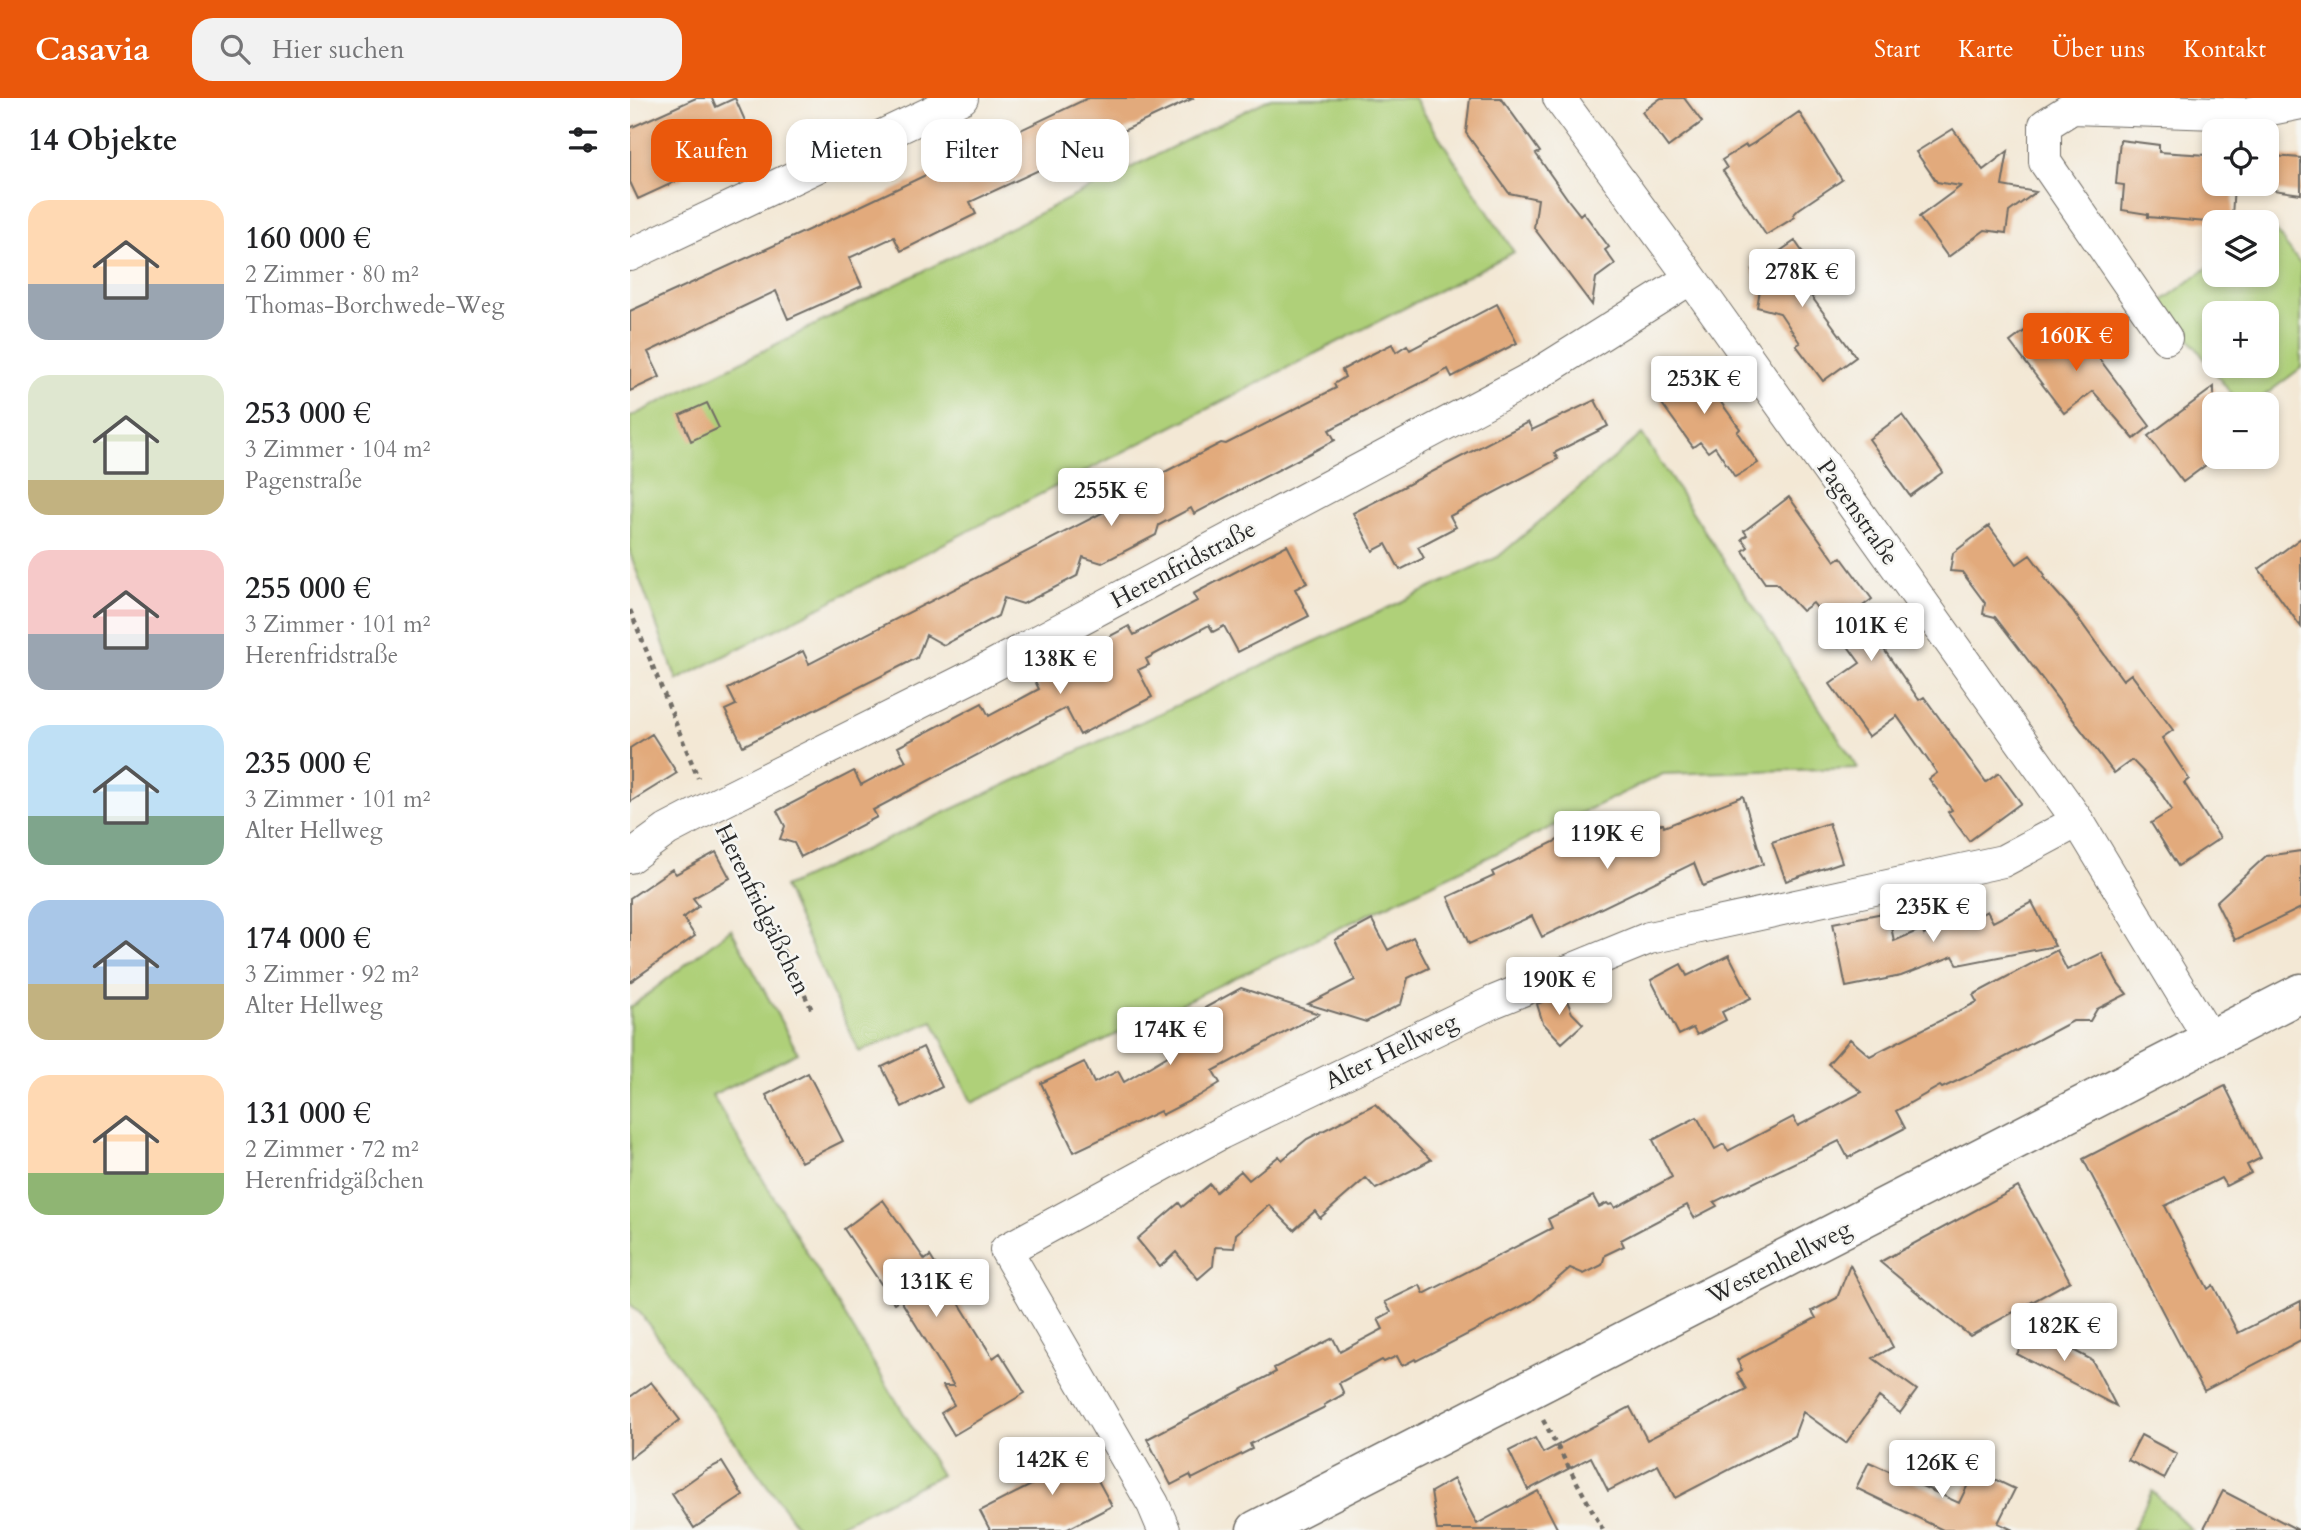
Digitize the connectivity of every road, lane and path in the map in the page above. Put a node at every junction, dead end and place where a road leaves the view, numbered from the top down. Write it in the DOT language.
graph roads {
  1 [pos="962,98"];
  2 [pos="1559,98"];
  3 [pos="2301,103"];
  4 [pos="630,255"];
  5 [pos="1691,278"];
  6 [pos="2166,338"];
  7 [pos="630,610"];
  8 [pos="713,806"];
  9 [pos="2078,821"];
  10 [pos="630,856"];
  11 [pos="2301,993"];
  12 [pos="813,1012"];
  13 [pos="2211,1041"];
  14 [pos="1528,1391"];
  15 [pos="1164,1530"];
  16 [pos="1256,1530"];
  17 [pos="1603,1530"];
  1 -- 4 [label="street"];
  2 -- 5 [label="street, Pagenstraße"];
  3 -- 6 [label="street"];
  5 -- 8 [label="street, Herenfridstraße"];
  5 -- 9 [label="street, Pagenstraße"];
  7 -- 8 [label="path, Herenfridgäßchen"];
  8 -- 10 [label="street, Herenfridstraße"];
  8 -- 12 [label="path, Herenfridgäßchen"];
  9 -- 13 [label="street, Pagenstraße"];
  9 -- 15 [label="street, Alter Hellweg"];
  11 -- 13 [label="street, Westenhellweg"];
  13 -- 14 [label="street, Westenhellweg"];
  14 -- 16 [label="street, Westenhellweg"];
  14 -- 17 [label="path"];
}
